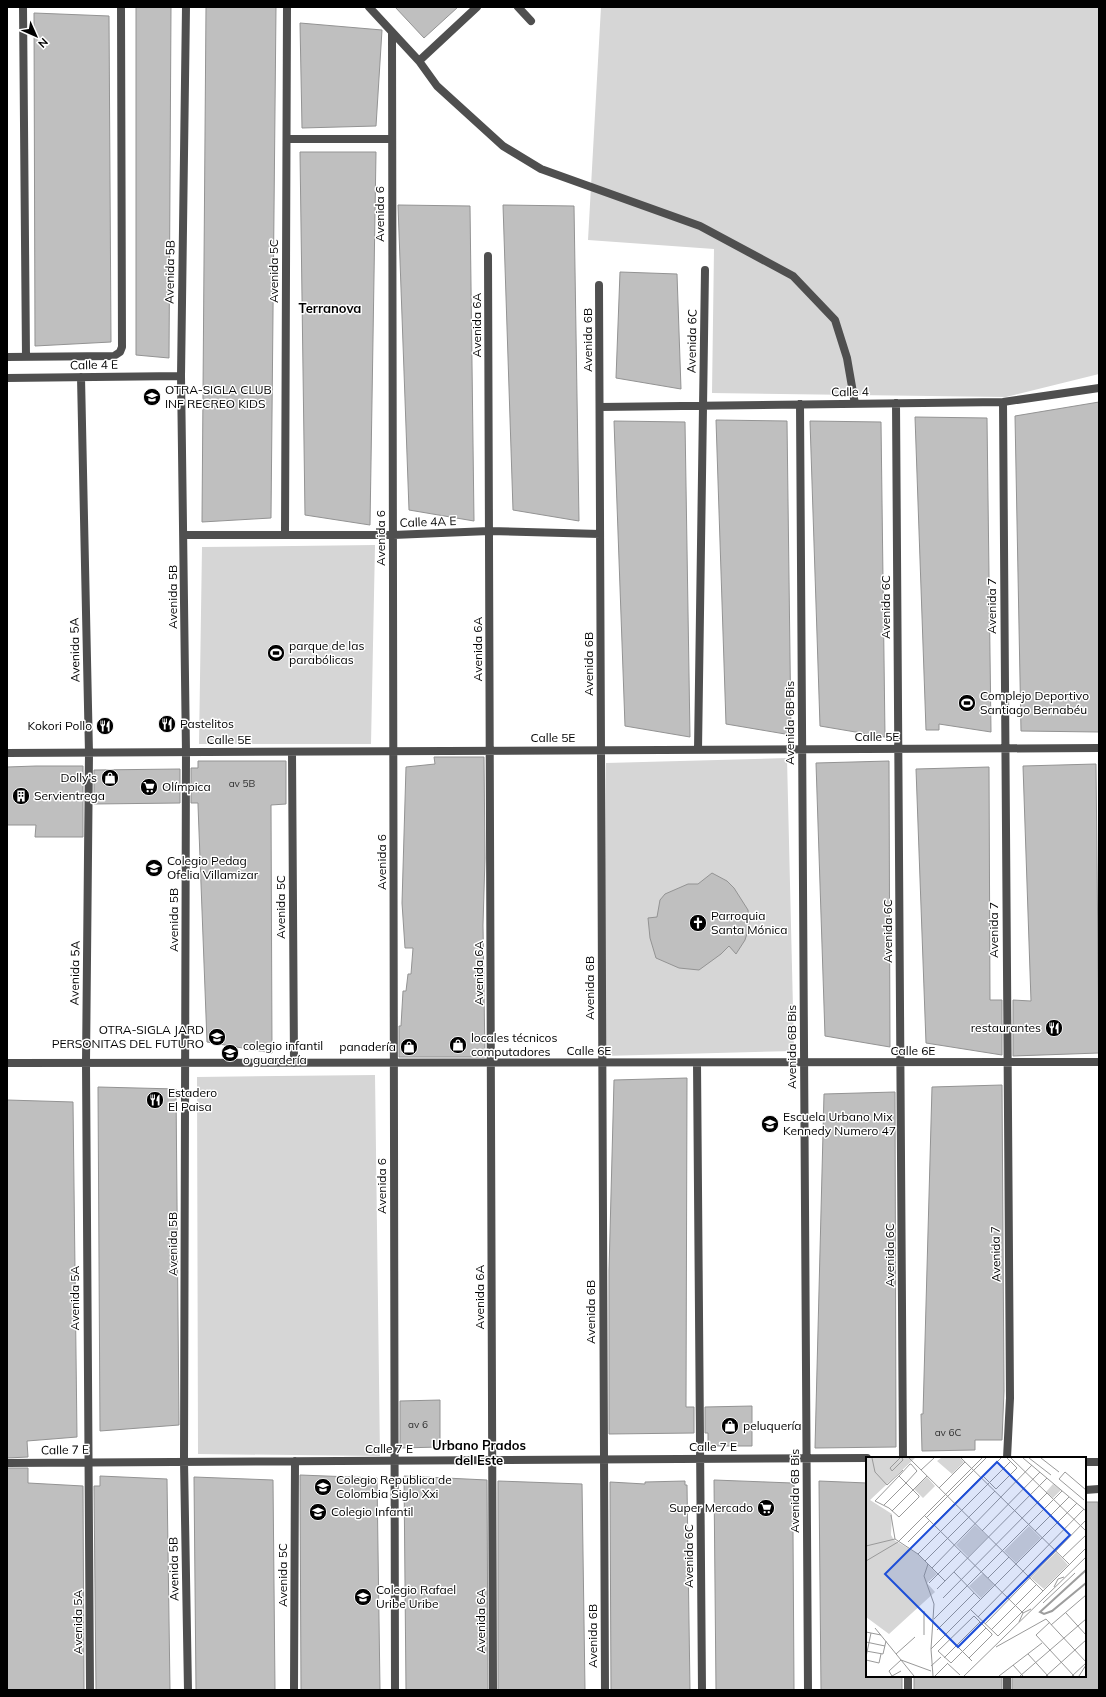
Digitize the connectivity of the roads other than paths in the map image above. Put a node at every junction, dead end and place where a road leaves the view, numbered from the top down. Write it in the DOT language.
graph roads {
  1 [pos="23,7"];
  2 [pos="121,7"];
  3 [pos="186,7"];
  4 [pos="287,7"];
  5 [pos="369,7"];
  6 [pos="477,7"];
  7 [pos="518,7"];
  8 [pos="531,21"];
  9 [pos="392,33"];
  10 [pos="419,61"];
  11 [pos="287,139"];
  12 [pos="392,139"];
  13 [pos="488,256"];
  14 [pos="705,270"];
  15 [pos="599,285"];
  16 [pos="7,357"];
  17 [pos="26,357"];
  18 [pos="181,376"];
  19 [pos="81,377"];
  20 [pos="7,378"];
  21 [pos="1099,388"];
  22 [pos="1003,402"];
  23 [pos="896,403"];
  24 [pos="800,404"];
  25 [pos="855,404"];
  26 [pos="703,406"];
  27 [pos="600,407"];
  28 [pos="489,531"];
  29 [pos="600,534"];
  30 [pos="184,535"];
  31 [pos="285,535"];
  32 [pos="393,535"];
  33 [pos="1005,748"];
  34 [pos="1099,748"];
  35 [pos="802,749"];
  36 [pos="898,749"];
  37 [pos="601,750"];
  38 [pos="698,750"];
  39 [pos="393,751"];
  40 [pos="490,751"];
  41 [pos="186,752"];
  42 [pos="292,752"];
  43 [pos="7,753"];
  44 [pos="89,753"];
  45 [pos="901,1062"];
  46 [pos="1006,1062"];
  47 [pos="1099,1062"];
  48 [pos="86,1063"];
  49 [pos="186,1063"];
  50 [pos="294,1063"];
  51 [pos="394,1063"];
  52 [pos="491,1063"];
  53 [pos="602,1063"];
  54 [pos="697,1063"];
  55 [pos="804,1063"];
  56 [pos="7,1064"];
  57 [pos="904,1457"];
  58 [pos="1007,1457"];
  59 [pos="807,1458"];
  60 [pos="866,1458"];
  61 [pos="604,1459"];
  62 [pos="700,1459"];
  63 [pos="395,1460"];
  64 [pos="492,1460"];
  65 [pos="184,1461"];
  66 [pos="295,1461"];
  67 [pos="88,1462"];
  68 [pos="1086,1462"];
  69 [pos="1099,1462"];
  70 [pos="7,1463"];
  71 [pos="1099,1489"];
  72 [pos="1086,1490"];
  73 [pos="908,1677"];
  74 [pos="1007,1677"];
  75 [pos="90,1690"];
  76 [pos="188,1690"];
  77 [pos="294,1690"];
  78 [pos="395,1690"];
  79 [pos="493,1690"];
  80 [pos="605,1690"];
  81 [pos="702,1690"];
  82 [pos="808,1690"];
  83 [pos="908,1690"];
  84 [pos="1007,1690"];
  1 -- 17 [label="street"];
  2 -- 17 [label="street"];
  3 -- 18 [label="street, Avenida 5B"];
  4 -- 11 [label="street, Avenida 5C"];
  5 -- 9 [label="street"];
  6 -- 10 [label="street"];
  7 -- 8 [label="street"];
  9 -- 10 [label="street"];
  9 -- 12 [label="street, Avenida 6"];
  10 -- 25 [label="street"];
  11 -- 12 [label="street"];
  11 -- 31 [label="street, Avenida 5C"];
  12 -- 32 [label="street, Avenida 6"];
  13 -- 28 [label="street, Avenida 6A"];
  14 -- 26 [label="street, Avenida 6C"];
  15 -- 27 [label="street, Avenida 6B"];
  16 -- 17 [label="street"];
  18 -- 19 [label="street, Calle 4 E"];
  18 -- 30 [label="street, Avenida 5B"];
  19 -- 20 [label="street, Calle 4 E"];
  19 -- 44 [label="street, Avenida 5A"];
  21 -- 22 [label="street, Calle 4"];
  22 -- 23 [label="street, Calle 4"];
  22 -- 33 [label="street, Avenida 7"];
  23 -- 25 [label="street, Calle 4"];
  23 -- 36 [label="street, Avenida 6C"];
  24 -- 25 [label="street, Calle 4"];
  24 -- 26 [label="street, Calle 4"];
  24 -- 35 [label="street, Avenida 6B Bis"];
  26 -- 27 [label="street, Calle 4"];
  26 -- 38 [label="street, Avenida 6C"];
  27 -- 29 [label="street, Avenida 6B"];
  28 -- 29 [label="street, Calle 4A E"];
  28 -- 32 [label="street, Calle 4A E"];
  28 -- 40 [label="street, Avenida 6A"];
  29 -- 37 [label="street, Avenida 6B"];
  30 -- 31 [label="street, Calle 4A E"];
  30 -- 41 [label="street, Avenida 5B"];
  31 -- 32 [label="street, Calle 4A E"];
  32 -- 39 [label="street, Avenida 6"];
  33 -- 34 [label="street, Calle 5E"];
  33 -- 36 [label="street, Calle 5E"];
  33 -- 46 [label="street, Avenida 7"];
  35 -- 36 [label="street, Calle 5E"];
  35 -- 38 [label="street, Calle 5E"];
  35 -- 55 [label="street, Avenida 6B Bis"];
  36 -- 45 [label="street, Avenida 6C"];
  37 -- 38 [label="street, Calle 5E"];
  37 -- 40 [label="street, Calle 5E"];
  37 -- 53 [label="street, Avenida 6B"];
  39 -- 40 [label="street, Calle 5E"];
  39 -- 42 [label="street, Calle 5E"];
  39 -- 51 [label="street, Avenida 6"];
  40 -- 52 [label="street, Avenida 6A"];
  41 -- 42 [label="street, Calle 5E"];
  41 -- 44 [label="street, Calle 5E"];
  41 -- 49 [label="street, Avenida 5B"];
  42 -- 50 [label="street, Avenida 5C"];
  43 -- 44 [label="street, Calle 5E"];
  44 -- 48 [label="street, Avenida 5A"];
  45 -- 46 [label="street, Calle 6E"];
  45 -- 55 [label="street, Calle 6E"];
  45 -- 57 [label="street, Avenida 6C"];
  46 -- 47 [label="street, Calle 6E"];
  46 -- 58 [label="street, Avenida 7"];
  48 -- 49 [label="street, Calle 6E"];
  48 -- 56 [label="street, Calle 6E"];
  48 -- 67 [label="street, Avenida 5A"];
  49 -- 50 [label="street, Calle 6E"];
  49 -- 65 [label="street, Avenida 5B"];
  50 -- 51 [label="street, Calle 6E"];
  51 -- 52 [label="street, Calle 6E"];
  51 -- 63 [label="street, Avenida 6"];
  52 -- 53 [label="street, Calle 6E"];
  52 -- 64 [label="street, Avenida 6A"];
  53 -- 54 [label="street, Calle 6E"];
  53 -- 61 [label="street, Avenida 6B"];
  54 -- 55 [label="street, Calle 6E"];
  54 -- 62 [label="street, Avenida 6C"];
  55 -- 59 [label="street, Avenida 6B Bis"];
  59 -- 60 [label="street, Calle 7 E"];
  59 -- 62 [label="street, Calle 7 E"];
  59 -- 82 [label="street, Avenida 6B Bis"];
  61 -- 62 [label="street, Calle 7 E"];
  61 -- 64 [label="street, Calle 7 E"];
  61 -- 80 [label="street, Avenida 6B"];
  62 -- 81 [label="street, Avenida 6C"];
  63 -- 64 [label="street, Calle 7 E"];
  63 -- 66 [label="street, Calle 7 E"];
  63 -- 78 [label="street, Avenida 6"];
  64 -- 79 [label="street, Avenida 6A"];
  65 -- 66 [label="street, Calle 7 E"];
  65 -- 67 [label="street, Calle 7 E"];
  65 -- 76 [label="street, Avenida 5B"];
  66 -- 77 [label="street, Avenida 5C"];
  67 -- 70 [label="street, Calle 7 E"];
  67 -- 75 [label="street, Avenida 5A"];
  68 -- 69 [label="street"];
  71 -- 72 [label="street"];
  73 -- 83 [label="street"];
  74 -- 84 [label="street"];
}
